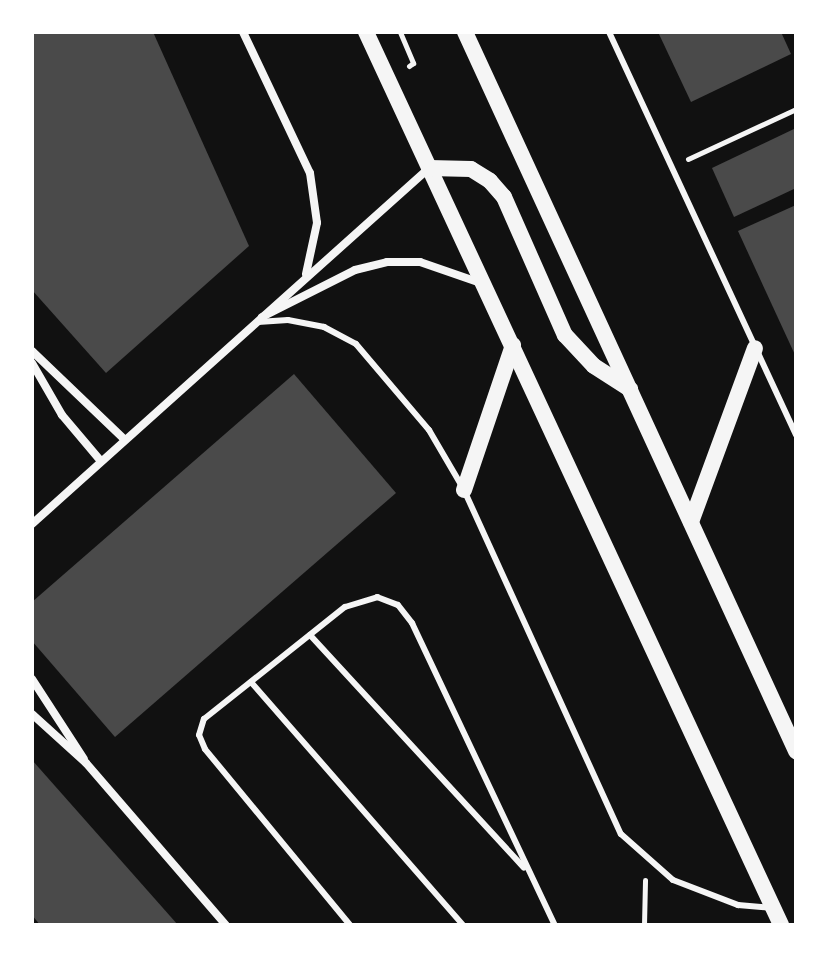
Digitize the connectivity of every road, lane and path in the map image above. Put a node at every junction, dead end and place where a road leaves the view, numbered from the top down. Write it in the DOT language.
graph roads {
  1 [pos="243,32"];
  2 [pos="366,32"];
  3 [pos="465,32"];
  4 [pos="609,32"];
  5 [pos="796,109"];
  6 [pos="674,166"];
  7 [pos="429,168"];
  8 [pos="305,274"];
  9 [pos="484,284"];
  10 [pos="251,323"];
  11 [pos="513,345"];
  12 [pos="755,348"];
  13 [pos="32,351"];
  14 [pos="32,363"];
  15 [pos="630,389"];
  16 [pos="796,435"];
  17 [pos="123,438"];
  18 [pos="100,460"];
  19 [pos="464,490"];
  20 [pos="691,522"];
  21 [pos="32,524"];
  22 [pos="310,635"];
  23 [pos="32,679"];
  24 [pos="251,682"];
  25 [pos="32,714"];
  26 [pos="796,751"];
  27 [pos="86,763"];
  28 [pos="645,859"];
  29 [pos="530,873"];
  30 [pos="773,908"];
  31 [pos="226,925"];
  32 [pos="350,925"];
  33 [pos="463,925"];
  34 [pos="555,925"];
  35 [pos="644,925"];
  36 [pos="781,925"];
  1 -- 8 [label="street"];
  2 -- 7 [label="main road"];
  3 -- 15 [label="main road"];
  4 -- 6 [label="lane"];
  5 -- 6 [label="path"];
  6 -- 12 [label="lane"];
  7 -- 8 [label="street"];
  7 -- 9 [label="main road"];
  7 -- 15 [label="main road"];
  8 -- 10 [label="street"];
  9 -- 10 [label="street"];
  9 -- 11 [label="main road"];
  10 -- 17 [label="street"];
  10 -- 19 [label="lane"];
  11 -- 19 [label="main road"];
  11 -- 30 [label="main road"];
  12 -- 16 [label="lane"];
  12 -- 20 [label="main road"];
  13 -- 17 [label="street"];
  14 -- 18 [label="street"];
  15 -- 20 [label="main road"];
  17 -- 18 [label="street"];
  18 -- 21 [label="street"];
  19 -- 28 [label="lane"];
  20 -- 26 [label="main road"];
  22 -- 24 [label="lane"];
  22 -- 29 [label="lane"];
  22 -- 29 [label="lane"];
  23 -- 27 [label="street"];
  24 -- 32 [label="lane"];
  24 -- 33 [label="lane"];
  25 -- 27 [label="street"];
  27 -- 31 [label="street"];
  28 -- 30 [label="lane"];
  28 -- 35 [label="path"];
  29 -- 34 [label="lane"];
  30 -- 36 [label="main road"];
}
